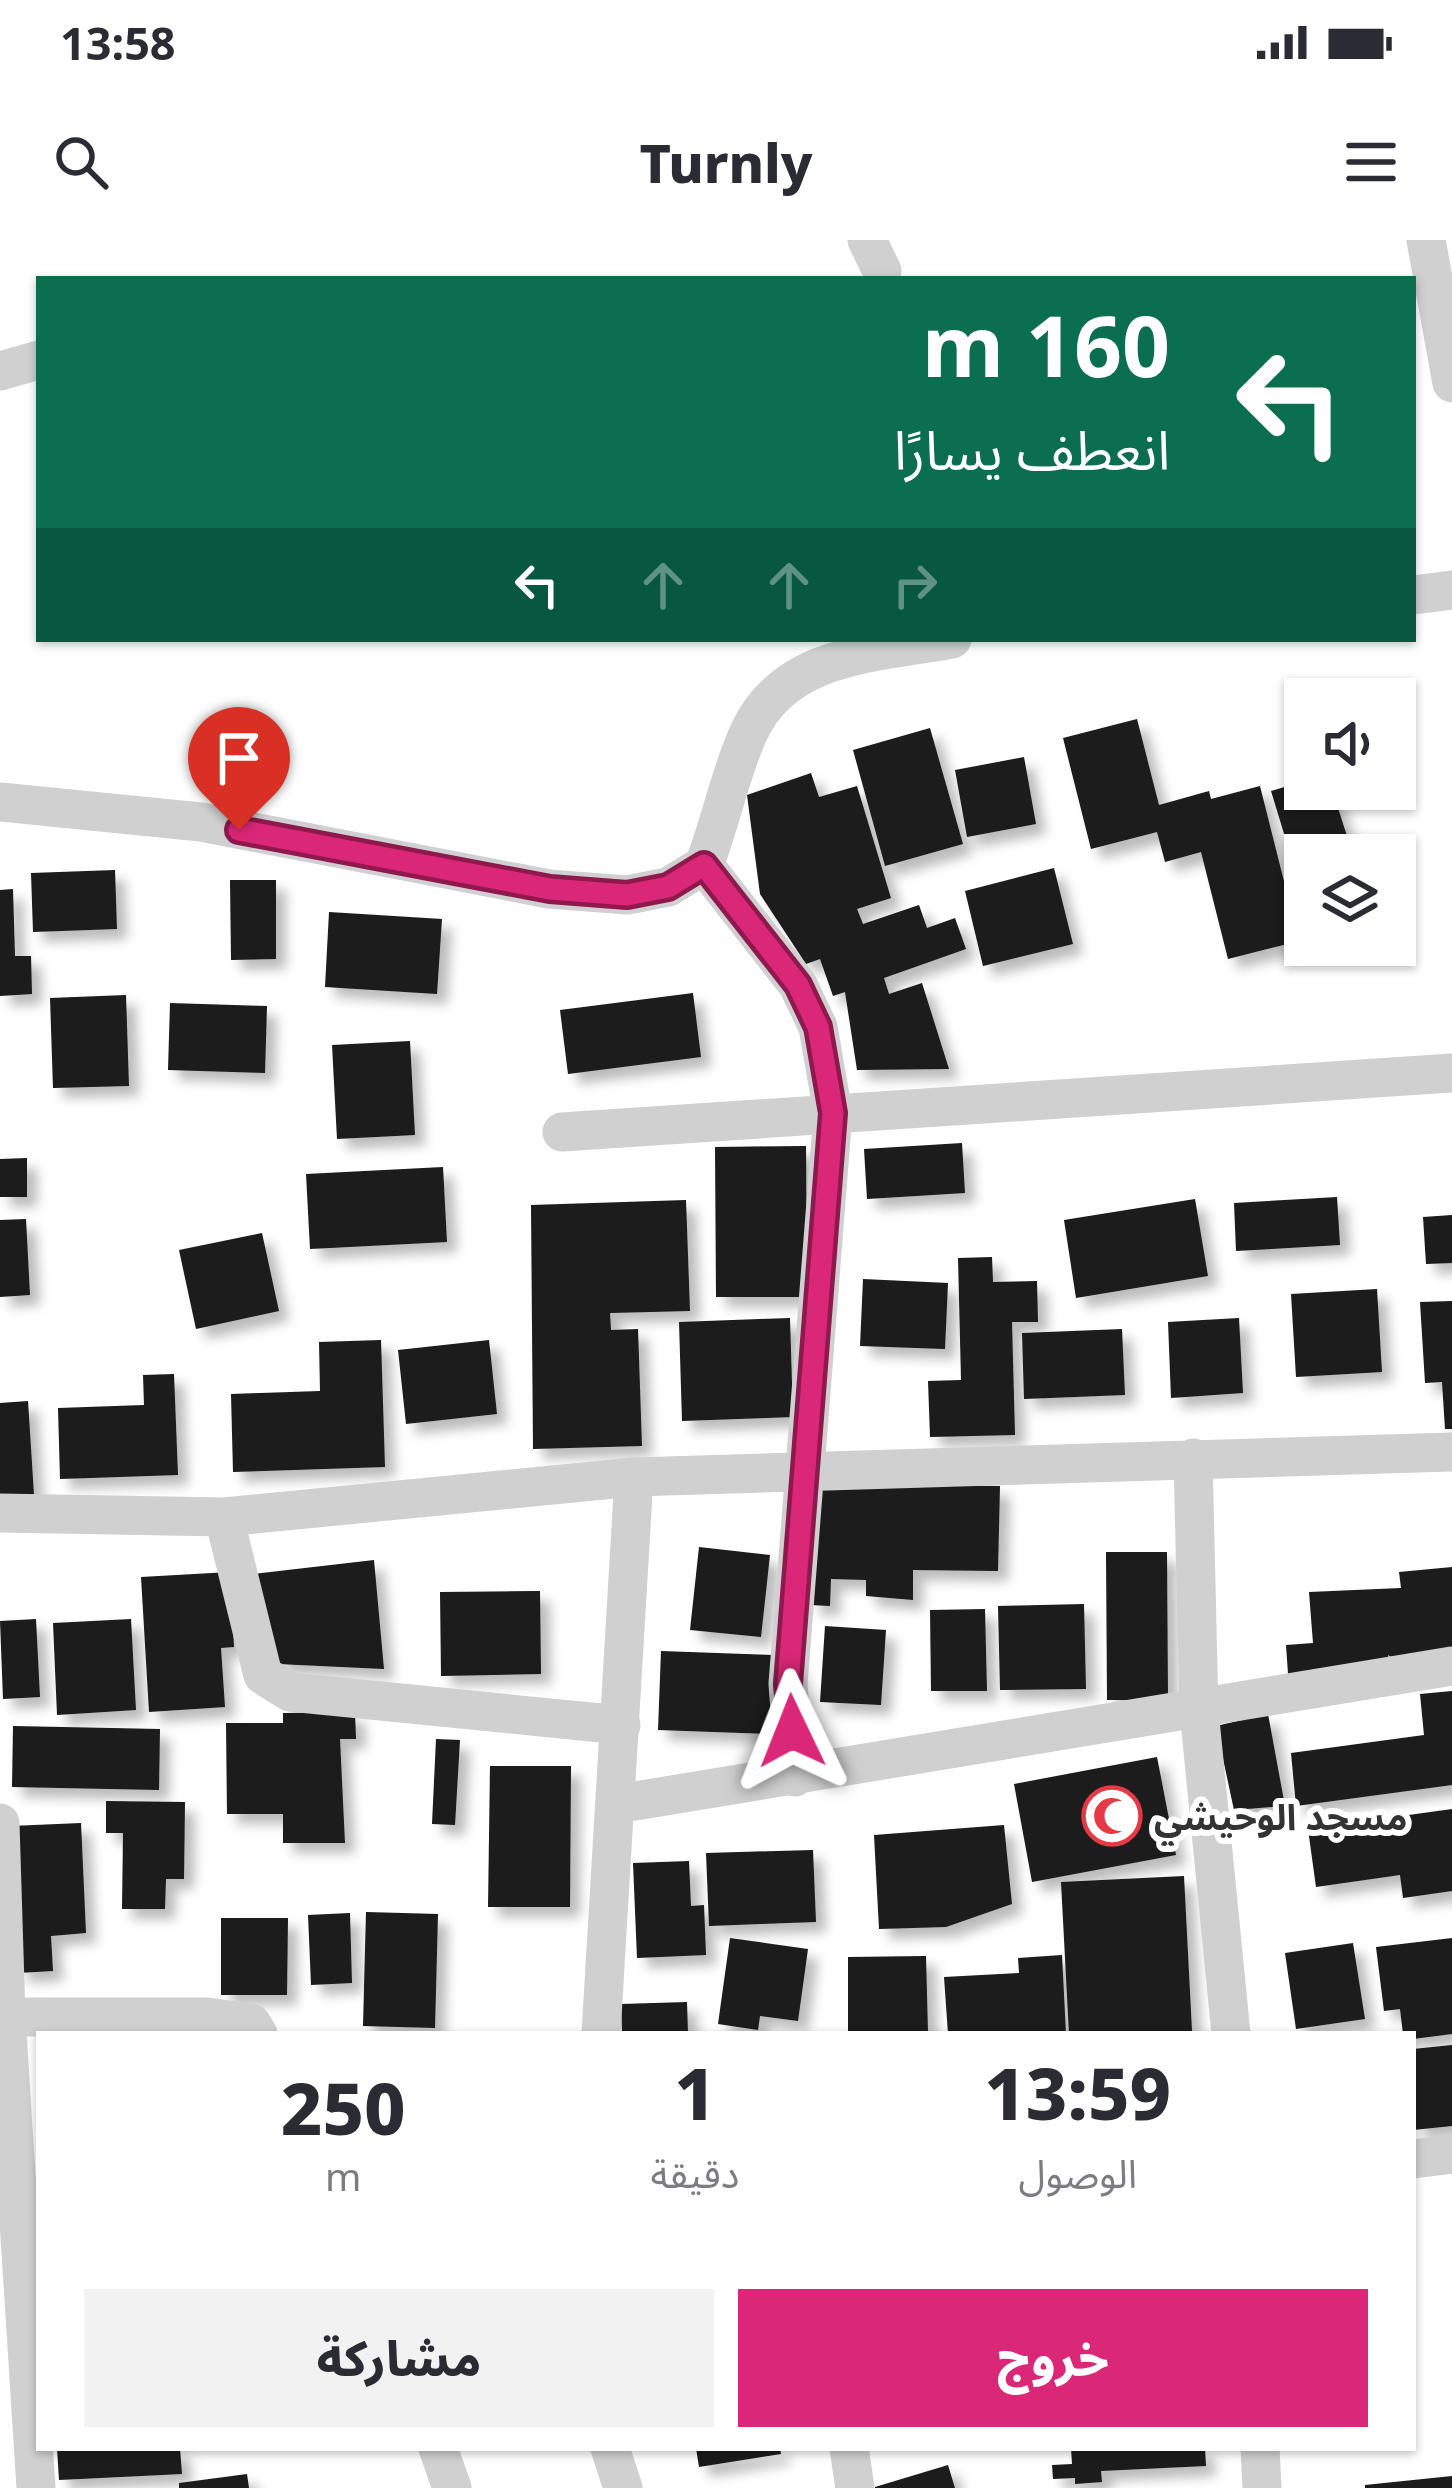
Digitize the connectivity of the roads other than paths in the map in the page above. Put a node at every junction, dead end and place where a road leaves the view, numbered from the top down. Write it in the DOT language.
graph roads {
  1 [pos="1426,240"];
  2 [pos="36,361"];
  3 [pos="0,370"];
  4 [pos="1452,383"];
  5 [pos="1452,590"];
  6 [pos="1416,595"];
  7 [pos="892,644"];
  8 [pos="0,802"];
  9 [pos="704,865"];
  10 [pos="1452,1073"];
  11 [pos="833,1113"];
  12 [pos="562,1132"];
  13 [pos="1452,1452"];
  14 [pos="1192,1458"];
  15 [pos="806,1474"];
  16 [pos="634,1477"];
  17 [pos="0,1513"];
  18 [pos="224,1517"];
  19 [pos="1452,1666"];
  20 [pos="1199,1710"];
  21 [pos="621,1725"];
  22 [pos="795,1777"];
  23 [pos="617,1804"];
  24 [pos="0,1822"];
  25 [pos="6,2017"];
  26 [pos="256,2031"];
  27 [pos="601,2031"];
  28 [pos="1231,2031"];
  29 [pos="1452,2154"];
  30 [pos="1416,2159"];
  31 [pos="20,2233"];
  32 [pos="439,2451"];
  33 [pos="611,2451"];
  34 [pos="849,2451"];
  35 [pos="1260,2451"];
  36 [pos="36,2488"];
  37 [pos="452,2488"];
  38 [pos="623,2488"];
  39 [pos="855,2488"];
  40 [pos="1262,2488"];
  1 -- 4 [label="street"];
  2 -- 3 [label="street"];
  5 -- 6 [label="street"];
  7 -- 9 [label="street"];
  8 -- 9 [label="street"];
  9 -- 11 [label="street"];
  10 -- 11 [label="street"];
  11 -- 12 [label="street"];
  11 -- 15 [label="street"];
  13 -- 14 [label="street"];
  14 -- 15 [label="street"];
  14 -- 20 [label="street"];
  15 -- 16 [label="street"];
  15 -- 22 [label="street"];
  16 -- 18 [label="street"];
  16 -- 21 [label="street"];
  17 -- 18 [label="street"];
  18 -- 21 [label="street"];
  19 -- 20 [label="street"];
  20 -- 22 [label="street"];
  20 -- 28 [label="street"];
  21 -- 23 [label="street"];
  22 -- 23 [label="street"];
  23 -- 27 [label="street"];
  24 -- 25 [label="street"];
  25 -- 26 [label="street"];
  25 -- 31 [label="street"];
  29 -- 30 [label="street"];
  31 -- 36 [label="street"];
  32 -- 37 [label="street"];
  33 -- 38 [label="street"];
  34 -- 39 [label="street"];
  35 -- 40 [label="street"];
}
